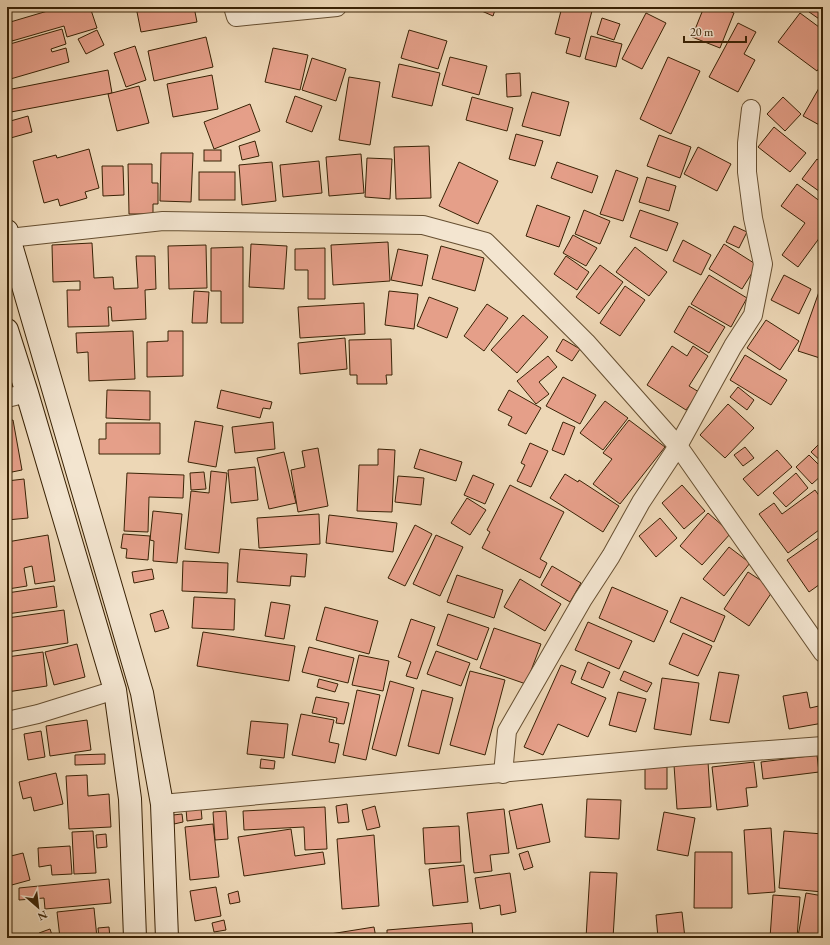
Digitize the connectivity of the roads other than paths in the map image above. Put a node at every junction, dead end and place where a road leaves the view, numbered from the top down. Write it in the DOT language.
graph roads {
  1 [pos="233,7"];
  2 [pos="337,7"];
  3 [pos="751,109"];
  4 [pos="8,235"];
  5 [pos="7,330"];
  6 [pos="17,395"];
  7 [pos="678,446"];
  8 [pos="823,653"];
  9 [pos="115,690"];
  10 [pos="7,721"];
  11 [pos="823,746"];
  12 [pos="503,774"];
  13 [pos="162,804"];
  14 [pos="135,938"];
  15 [pos="167,938"];
  1 -- 2 [label="street"];
  3 -- 7 [label="street"];
  4 -- 7 [label="street"];
  4 -- 13 [label="main road"];
  5 -- 6 [label="main road"];
  6 -- 9 [label="main road"];
  7 -- 8 [label="street"];
  7 -- 12 [label="street"];
  9 -- 10 [label="street"];
  9 -- 14 [label="main road"];
  11 -- 12 [label="street"];
  12 -- 13 [label="street"];
  13 -- 15 [label="main road"];
}
